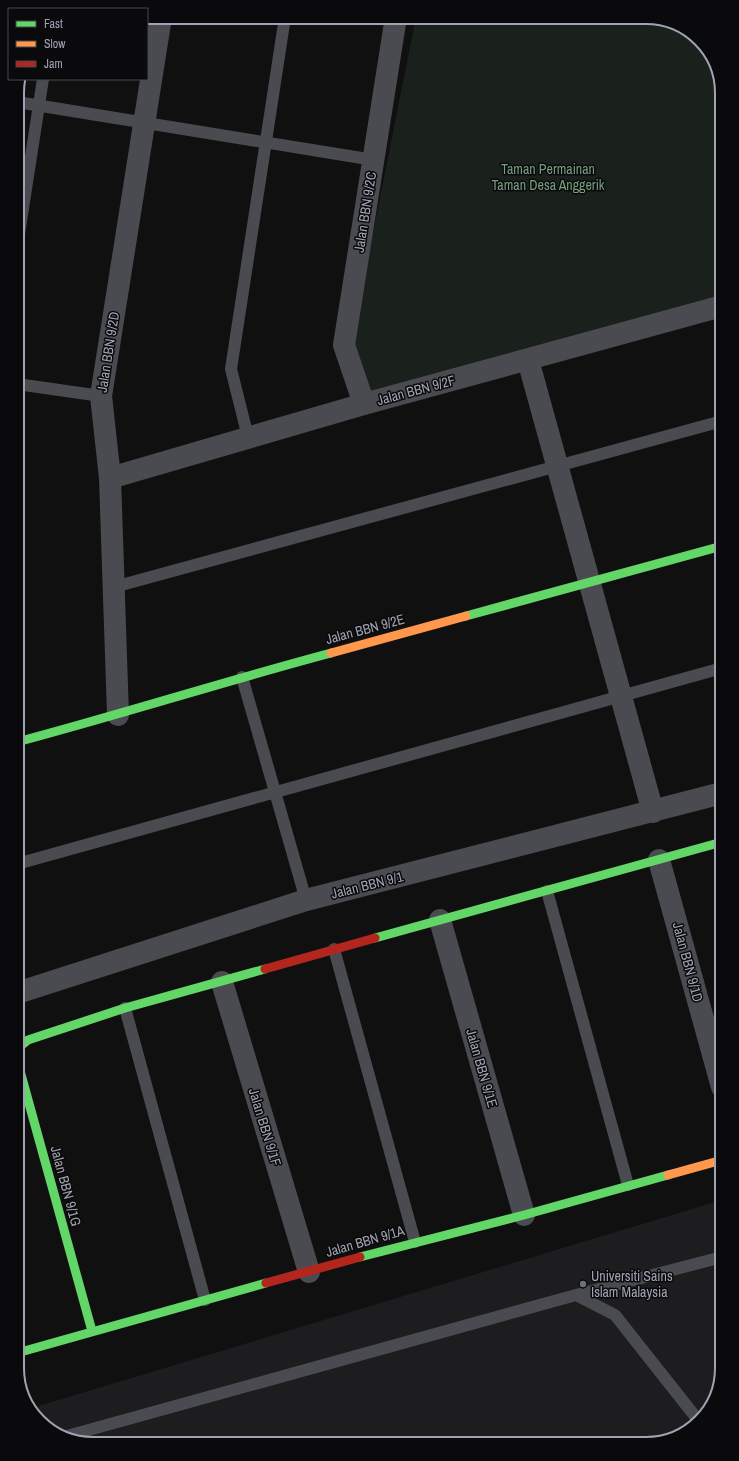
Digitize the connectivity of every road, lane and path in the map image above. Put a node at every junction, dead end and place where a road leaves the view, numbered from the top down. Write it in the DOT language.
graph roads {
  1 [pos="160,24"];
  2 [pos="284,24"];
  3 [pos="395,24"];
  4 [pos="43,80"];
  5 [pos="24,103"];
  6 [pos="40,106"];
  7 [pos="144,124"];
  8 [pos="267,144"];
  9 [pos="374,160"];
  10 [pos="24,204"];
  11 [pos="715,308"];
  12 [pos="528,360"];
  13 [pos="24,385"];
  14 [pos="101,396"];
  15 [pos="364,404"];
  16 [pos="715,423"];
  17 [pos="248,437"];
  18 [pos="558,467"];
  19 [pos="110,478"];
  20 [pos="715,548"];
  21 [pos="590,582"];
  22 [pos="114,587"];
  23 [pos="715,670"];
  24 [pos="242,677"];
  25 [pos="622,696"];
  26 [pos="118,715"];
  27 [pos="24,740"];
  28 [pos="275,792"];
  29 [pos="715,795"];
  30 [pos="653,812"];
  31 [pos="715,844"];
  32 [pos="660,860"];
  33 [pos="24,862"];
  34 [pos="547,891"];
  35 [pos="306,900"];
  36 [pos="440,920"];
  37 [pos="334,949"];
  38 [pos="222,982"];
  39 [pos="24,991"];
  40 [pos="124,1008"];
  41 [pos="24,1043"];
  42 [pos="715,1061"];
  43 [pos="24,1085"];
  44 [pos="715,1162"];
  45 [pos="628,1185"];
  46 [pos="524,1215"];
  47 [pos="415,1242"];
  48 [pos="715,1259"];
  49 [pos="309,1272"];
  50 [pos="576,1295"];
  51 [pos="205,1300"];
  52 [pos="92,1331"];
  53 [pos="24,1351"];
  54 [pos="695,1416"];
  55 [pos="73,1434"];
  1 -- 7 [label="street, Jalan BBN 9/2D"];
  2 -- 8 [label="lane"];
  3 -- 9 [label="street, Jalan BBN 9/2C"];
  4 -- 6 [label="lane"];
  5 -- 6 [label="lane"];
  6 -- 7 [label="lane"];
  6 -- 10 [label="lane"];
  7 -- 8 [label="lane"];
  7 -- 14 [label="street, Jalan BBN 9/2D"];
  8 -- 9 [label="lane"];
  8 -- 17 [label="lane"];
  9 -- 15 [label="street, Jalan BBN 9/2C"];
  11 -- 12 [label="street, Jalan BBN 9/2F"];
  12 -- 15 [label="street, Jalan BBN 9/2F"];
  12 -- 18 [label="street"];
  13 -- 14 [label="lane"];
  14 -- 19 [label="street, Jalan BBN 9/2D"];
  15 -- 17 [label="street, Jalan BBN 9/2F"];
  16 -- 18 [label="lane"];
  17 -- 19 [label="street, Jalan BBN 9/2F"];
  18 -- 21 [label="street"];
  18 -- 22 [label="lane"];
  19 -- 22 [label="street, Jalan BBN 9/2D"];
  20 -- 21 [label="street, Jalan BBN 9/2E"];
  21 -- 24 [label="street, Jalan BBN 9/2E"];
  21 -- 25 [label="street"];
  22 -- 26 [label="street, Jalan BBN 9/2D"];
  23 -- 25 [label="lane"];
  24 -- 26 [label="street, Jalan BBN 9/2E"];
  24 -- 28 [label="lane"];
  25 -- 28 [label="lane"];
  25 -- 30 [label="street"];
  26 -- 27 [label="street, Jalan BBN 9/2E"];
  28 -- 33 [label="lane"];
  28 -- 35 [label="lane"];
  29 -- 30 [label="street, Jalan BBN 9/1"];
  30 -- 35 [label="street, Jalan BBN 9/1"];
  31 -- 32 [label="street"];
  32 -- 34 [label="street"];
  32 -- 42 [label="street, Jalan BBN 9/1D"];
  34 -- 36 [label="street"];
  34 -- 45 [label="lane"];
  35 -- 39 [label="street, Jalan BBN 9/1"];
  36 -- 37 [label="street"];
  36 -- 46 [label="street, Jalan BBN 9/1E"];
  37 -- 38 [label="street"];
  37 -- 47 [label="lane"];
  38 -- 40 [label="street"];
  38 -- 49 [label="street, Jalan BBN 9/1F"];
  40 -- 41 [label="street, Jalan BBN 9/1G"];
  40 -- 51 [label="lane"];
  43 -- 52 [label="street, Jalan BBN 9/1G"];
  44 -- 45 [label="street, Jalan BBN 9/1A"];
  45 -- 46 [label="street, Jalan BBN 9/1A"];
  46 -- 47 [label="street, Jalan BBN 9/1A"];
  47 -- 49 [label="street, Jalan BBN 9/1A"];
  48 -- 50 [label="lane"];
  49 -- 51 [label="street, Jalan BBN 9/1A"];
  50 -- 54 [label="lane"];
  50 -- 55 [label="lane"];
  51 -- 52 [label="street, Jalan BBN 9/1A"];
  52 -- 53 [label="street, Jalan BBN 9/1A"];
}
